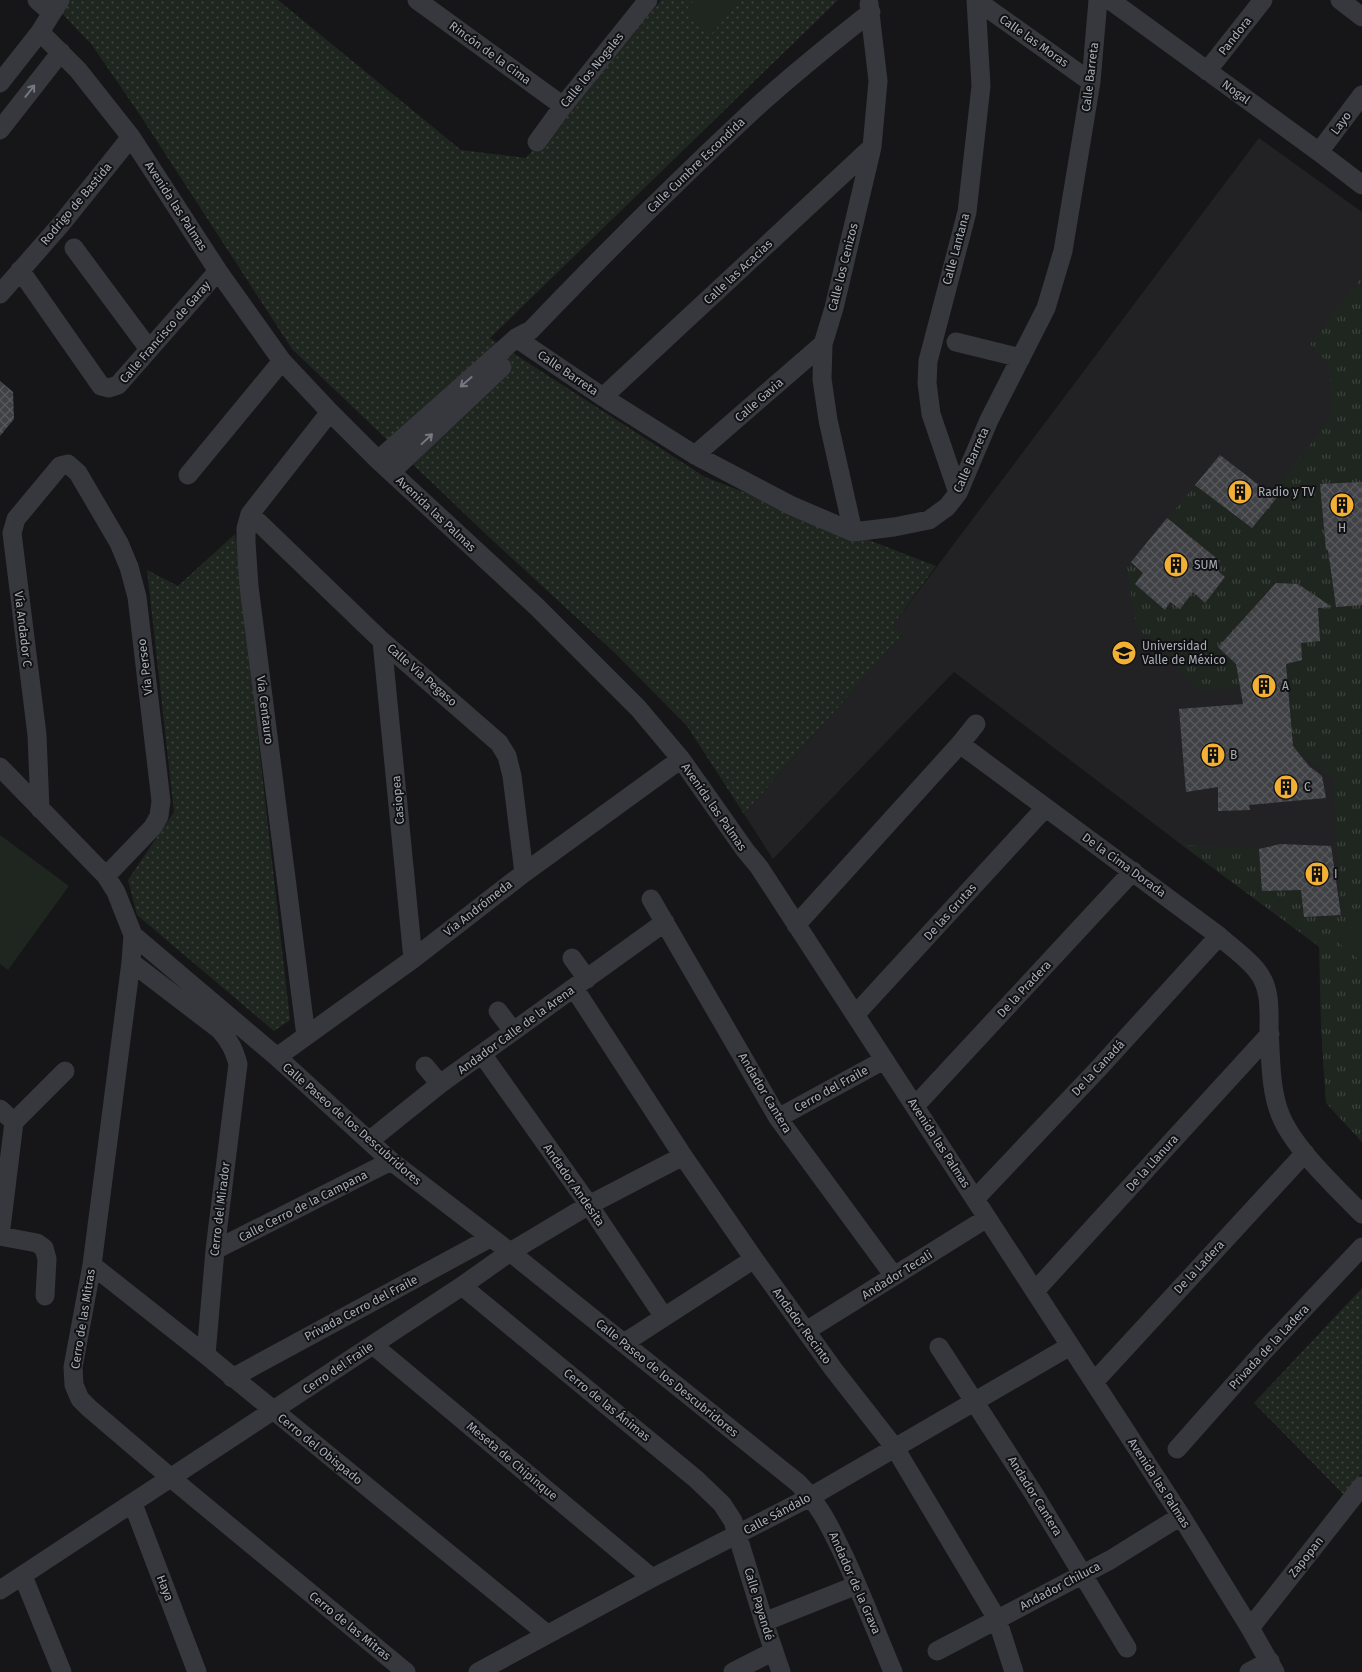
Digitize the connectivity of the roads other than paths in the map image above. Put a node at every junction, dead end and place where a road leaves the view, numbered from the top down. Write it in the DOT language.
graph roads {
  1 [pos="37,0"];
  2 [pos="417,0"];
  3 [pos="976,0"];
  4 [pos="1098,0"];
  5 [pos="1110,0"];
  6 [pos="1262,0"];
  7 [pos="1340,0"];
  8 [pos="645,1"];
  9 [pos="56,6"];
  10 [pos="870,6"];
  11 [pos="1362,17"];
  12 [pos="40,32"];
  13 [pos="61,52"];
  14 [pos="1207,71"];
  15 [pos="1091,82"];
  16 [pos="0,83"];
  17 [pos="1362,94"];
  18 [pos="563,106"];
  19 [pos="0,130"];
  20 [pos="131,137"];
  21 [pos="536,142"];
  22 [pos="872,147"];
  23 [pos="1319,152"];
  24 [pos="1362,185"];
  25 [pos="74,248"];
  26 [pos="20,270"];
  27 [pos="218,272"];
  28 [pos="0,294"];
  29 [pos="524,338"];
  30 [pos="956,342"];
  31 [pos="823,344"];
  32 [pos="149,349"];
  33 [pos="1021,358"];
  34 [pos="282,361"];
  35 [pos="603,397"];
  36 [pos="330,412"];
  37 [pos="696,455"];
  38 [pos="60,466"];
  39 [pos="384,466"];
  40 [pos="188,475"];
  41 [pos="958,493"];
  42 [pos="250,514"];
  43 [pos="852,532"];
  44 [pos="382,641"];
  45 [pos="976,724"];
  46 [pos="960,744"];
  47 [pos="681,759"];
  48 [pos="1,769"];
  49 [pos="1044,808"];
  50 [pos="40,809"];
  51 [pos="1133,871"];
  52 [pos="524,873"];
  53 [pos="106,876"];
  54 [pos="651,899"];
  55 [pos="665,922"];
  56 [pos="796,925"];
  57 [pos="133,935"];
  58 [pos="1219,936"];
  59 [pos="572,958"];
  60 [pos="413,959"];
  61 [pos="131,962"];
  62 [pos="580,983"];
  63 [pos="498,1011"];
  64 [pos="855,1015"];
  65 [pos="513,1031"];
  66 [pos="1270,1034"];
  67 [pos="306,1036"];
  68 [pos="482,1054"];
  69 [pos="277,1057"];
  70 [pos="884,1060"];
  71 [pos="425,1066"];
  72 [pos="65,1071"];
  73 [pos="440,1084"];
  74 [pos="915,1106"];
  75 [pos="0,1109"];
  76 [pos="778,1118"];
  77 [pos="14,1122"];
  78 [pos="369,1141"];
  79 [pos="1305,1153"];
  80 [pos="683,1156"];
  81 [pos="391,1161"];
  82 [pos="975,1199"];
  83 [pos="589,1205"];
  84 [pos="1362,1214"];
  85 [pos="988,1218"];
  86 [pos="490,1238"];
  87 [pos="1362,1247"];
  88 [pos="214,1250"];
  89 [pos="510,1252"];
  90 [pos="754,1259"];
  91 [pos="92,1265"];
  92 [pos="894,1276"];
  93 [pos="462,1286"];
  94 [pos="1035,1291"];
  95 [pos="46,1296"];
  96 [pos="664,1317"];
  97 [pos="806,1331"];
  98 [pos="624,1343"];
  99 [pos="372,1345"];
  100 [pos="939,1346"];
  101 [pos="1070,1346"];
  102 [pos="206,1355"];
  103 [pos="232,1378"];
  104 [pos="1094,1382"];
  105 [pos="974,1402"];
  106 [pos="273,1411"];
  107 [pos="895,1448"];
  108 [pos="1178,1449"];
  109 [pos="171,1478"];
  110 [pos="1362,1486"];
  111 [pos="812,1496"];
  112 [pos="133,1504"];
  113 [pos="1180,1516"];
  114 [pos="738,1535"];
  115 [pos="1083,1574"];
  116 [pos="22,1576"];
  117 [pos="652,1578"];
  118 [pos="858,1585"];
  119 [pos="0,1590"];
  120 [pos="997,1619"];
  121 [pos="764,1622"];
  122 [pos="1250,1628"];
  123 [pos="547,1634"];
  124 [pos="1127,1648"];
  125 [pos="774,1651"];
  126 [pos="937,1651"];
  127 [pos="1272,1667"];
  128 [pos="62,1672"];
  129 [pos="196,1672"];
  130 [pos="406,1672"];
  131 [pos="478,1672"];
  132 [pos="733,1672"];
  133 [pos="781,1672"];
  134 [pos="893,1672"];
  135 [pos="1014,1672"];
  136 [pos="1249,1672"];
  1 -- 9 [label="street"];
  2 -- 18 [label="street, Rincón de la Cima"];
  3 -- 15 [label="street, Calle las Moras"];
  3 -- 41 [label="street, Calle Lantana"];
  4 -- 15 [label="street, Calle Barreta"];
  5 -- 14 [label="street, Nogal"];
  6 -- 14 [label="street, Pandora"];
  7 -- 11 [label="street"];
  8 -- 18 [label="street, Calle los Nogales"];
  9 -- 12 [label="street"];
  10 -- 22 [label="street, Calle los Cenizos"];
  10 -- 29 [label="street, Calle Cumbre Escondida"];
  12 -- 13 [label="street, Avenida las Palmas"];
  12 -- 16 [label="street"];
  19 -- 13 [label="street, one-way"];
  13 -- 20 [label="street, Avenida las Palmas"];
  14 -- 23 [label="street, Nogal"];
  15 -- 33 [label="street, Calle Barreta"];
  17 -- 23 [label="street, Layo"];
  18 -- 21 [label="street, Calle los Nogales"];
  20 -- 26 [label="street, Rodrigo de Bastida"];
  20 -- 27 [label="street, Avenida las Palmas"];
  22 -- 31 [label="street, Calle los Cenizos"];
  22 -- 35 [label="street, Calle las Acacias"];
  23 -- 24 [label="street, Nogal"];
  25 -- 32 [label="street"];
  26 -- 28 [label="street, Rodrigo de Bastida"];
  26 -- 32 [label="street, Calle Francisco de Garay"];
  27 -- 32 [label="street, Calle Francisco de Garay"];
  27 -- 34 [label="street, Avenida las Palmas"];
  29 -- 35 [label="street, Calle Barreta"];
  29 -- 39 [label="street, Calle Cumbre Escondida"];
  30 -- 33 [label="street"];
  31 -- 37 [label="street, Calle Gavia"];
  31 -- 43 [label="street, Calle los Cenizos"];
  33 -- 41 [label="street, Calle Barreta"];
  34 -- 36 [label="street, Avenida las Palmas"];
  34 -- 40 [label="street"];
  35 -- 37 [label="street, Calle Barreta"];
  36 -- 39 [label="street, Avenida las Palmas"];
  36 -- 42 [label="street, Vía Centauro"];
  37 -- 43 [label="street, Calle Barreta"];
  38 -- 50 [label="street, Vía Andador C"];
  38 -- 53 [label="street, Vía Perseo"];
  39 -- 47 [label="street, Avenida las Palmas"];
  41 -- 43 [label="street, Calle Barreta"];
  42 -- 44 [label="street, Calle Vía Pegaso"];
  42 -- 67 [label="street, Vía Centauro"];
  44 -- 52 [label="street, Calle Vía Pegaso"];
  44 -- 60 [label="street, Casiopea"];
  45 -- 46 [label="street"];
  46 -- 49 [label="street, De la Cima Dorada"];
  46 -- 56 [label="street"];
  47 -- 52 [label="street, Vía Andrómeda"];
  47 -- 56 [label="street, Avenida las Palmas"];
  48 -- 50 [label="street, Calle Paseo de los Descubridores"];
  49 -- 51 [label="street, De la Cima Dorada"];
  49 -- 64 [label="street, De las Grutas"];
  50 -- 53 [label="street, Calle Paseo de los Descubridores"];
  51 -- 58 [label="street, De la Cima Dorada"];
  51 -- 74 [label="street, De la Pradera"];
  52 -- 60 [label="street, Vía Andrómeda"];
  53 -- 57 [label="street, Calle Paseo de los Descubridores"];
  54 -- 55 [label="street, Andador Cantera"];
  55 -- 62 [label="street, Andador Calle de la Arena"];
  55 -- 76 [label="street, Andador Cantera"];
  56 -- 64 [label="street, Avenida las Palmas"];
  57 -- 61 [label="street, Cerro de las Mitras"];
  57 -- 69 [label="street, Calle Paseo de los Descubridores"];
  58 -- 66 [label="street, De la Cima Dorada"];
  58 -- 82 [label="street, De la Canadá"];
  59 -- 62 [label="street, Andador Recinto"];
  60 -- 67 [label="street, Vía Andrómeda"];
  61 -- 88 [label="street, Cerro del Mirador"];
  61 -- 91 [label="street, Cerro de las Mitras"];
  62 -- 65 [label="street, Andador Calle de la Arena"];
  62 -- 80 [label="street, Andador Recinto"];
  63 -- 65 [label="street"];
  64 -- 70 [label="street, Avenida las Palmas"];
  65 -- 68 [label="street, Andador Calle de la Arena"];
  66 -- 79 [label="street, De la Cima Dorada"];
  66 -- 94 [label="street, De la Llanura"];
  67 -- 69 [label="street, Vía Andrómeda"];
  68 -- 73 [label="street, Andador Calle de la Arena"];
  68 -- 83 [label="street, Andador Andesita"];
  69 -- 78 [label="street, Calle Paseo de los Descubridores"];
  70 -- 74 [label="street, Avenida las Palmas"];
  70 -- 76 [label="street, Cerro del Fraile"];
  71 -- 73 [label="street"];
  72 -- 77 [label="street"];
  73 -- 78 [label="street, Andador Calle de la Arena"];
  74 -- 82 [label="street, Avenida las Palmas"];
  75 -- 77 [label="street"];
  76 -- 92 [label="street, Andador Cantera"];
  77 -- 95 [label="street"];
  78 -- 81 [label="street, Calle Paseo de los Descubridores"];
  79 -- 84 [label="street, De la Cima Dorada"];
  79 -- 104 [label="street, De la Ladera"];
  80 -- 83 [label="street, Cerro del Fraile"];
  80 -- 90 [label="street, Andador Recinto"];
  81 -- 86 [label="street, Calle Paseo de los Descubridores"];
  81 -- 88 [label="street, Calle Cerro de la Campana"];
  82 -- 85 [label="street, Avenida las Palmas"];
  83 -- 89 [label="street, Cerro del Fraile"];
  83 -- 96 [label="street, Andador Andesita"];
  85 -- 92 [label="street, Andador Tecali"];
  85 -- 94 [label="street, Avenida las Palmas"];
  86 -- 89 [label="street, Calle Paseo de los Descubridores"];
  86 -- 103 [label="street, Privada Cerro del Fraile"];
  87 -- 108 [label="street, Privada de la Ladera"];
  88 -- 102 [label="street, Cerro del Mirador"];
  89 -- 93 [label="street, Cerro del Fraile"];
  89 -- 98 [label="street, Calle Paseo de los Descubridores"];
  90 -- 96 [label="street"];
  90 -- 97 [label="street, Andador Recinto"];
  91 -- 102 [label="street, Cerro del Obispado"];
  91 -- 109 [label="street, Cerro de las Mitras"];
  92 -- 97 [label="street, Andador Tecali"];
  93 -- 99 [label="street, Cerro del Fraile"];
  93 -- 114 [label="street, Cerro de las Ánimas"];
  94 -- 101 [label="street, Avenida las Palmas"];
  96 -- 98 [label="street"];
  97 -- 107 [label="street, Andador Recinto"];
  98 -- 111 [label="street, Calle Paseo de los Descubridores"];
  99 -- 106 [label="street, Cerro del Fraile"];
  99 -- 117 [label="street, Meseta de Chipinque"];
  100 -- 105 [label="street, Andador Cantera"];
  101 -- 104 [label="street, Avenida las Palmas"];
  101 -- 105 [label="street, Calle Sándalo"];
  102 -- 103 [label="street, Cerro del Obispado"];
  103 -- 106 [label="street, Cerro del Obispado"];
  104 -- 113 [label="street, Avenida las Palmas"];
  105 -- 107 [label="street, Calle Sándalo"];
  105 -- 115 [label="street, Andador Cantera"];
  106 -- 109 [label="street, Cerro del Fraile"];
  106 -- 123 [label="street, Cerro del Obispado"];
  107 -- 111 [label="street, Calle Sándalo"];
  107 -- 120 [label="street, Andador Recinto"];
  109 -- 112 [label="street, Cerro del Fraile"];
  109 -- 130 [label="street, Cerro de las Mitras"];
  110 -- 122 [label="street, Zapopan"];
  111 -- 114 [label="street, Calle Sándalo"];
  111 -- 118 [label="street, Andador de la Grava"];
  112 -- 116 [label="street, Cerro del Fraile"];
  112 -- 129 [label="street, Haya"];
  113 -- 115 [label="street, Andador Chiluca"];
  113 -- 122 [label="street, Avenida las Palmas"];
  114 -- 117 [label="street, Calle Sándalo"];
  114 -- 121 [label="street, Calle Payandé"];
  115 -- 120 [label="street, Andador Chiluca"];
  115 -- 124 [label="street, Andador Cantera"];
  116 -- 119 [label="street, Cerro del Fraile"];
  116 -- 128 [label="street"];
  117 -- 123 [label="street, Calle Sándalo"];
  118 -- 121 [label="street"];
  118 -- 134 [label="street, Andador de la Grava"];
  120 -- 126 [label="street, Andador Chiluca"];
  120 -- 135 [label="street, Andador Recinto"];
  121 -- 125 [label="street, Calle Payandé"];
  122 -- 127 [label="street, Avenida las Palmas"];
  123 -- 131 [label="street, Calle Sándalo"];
  125 -- 132 [label="street"];
  125 -- 133 [label="street, Calle Payandé"];
  127 -- 136 [label="street"];
}
